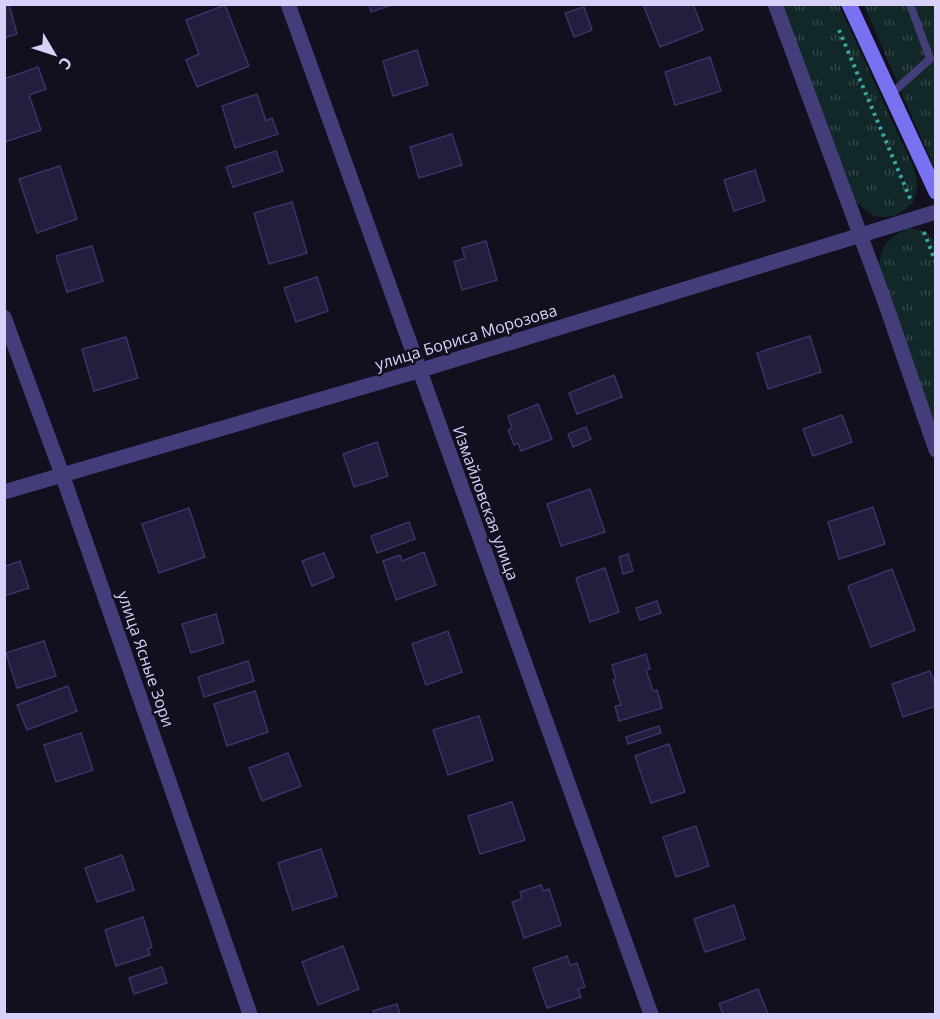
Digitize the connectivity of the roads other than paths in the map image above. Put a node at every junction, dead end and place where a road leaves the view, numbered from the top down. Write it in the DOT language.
graph roads {
  1 [pos="288,4"];
  2 [pos="775,4"];
  3 [pos="849,4"];
  4 [pos="910,4"];
  5 [pos="891,94"];
  6 [pos="936,192"];
  7 [pos="936,212"];
  8 [pos="860,236"];
  9 [pos="4,317"];
  10 [pos="418,371"];
  11 [pos="936,450"];
  12 [pos="62,474"];
  13 [pos="4,492"];
  14 [pos="250,1014"];
  15 [pos="651,1014"];
  1 -- 10 [label="street, Измайловская улица"];
  2 -- 8 [label="street"];
  3 -- 5 [label="street"];
  4 -- 5 [label="lane"];
  5 -- 6 [label="street"];
  7 -- 8 [label="street, улица Бориса Морозова"];
  8 -- 10 [label="street, улица Бориса Морозова"];
  8 -- 11 [label="street"];
  9 -- 12 [label="street, улица Ясные Зори"];
  10 -- 12 [label="street, улица Бориса Морозова"];
  10 -- 15 [label="street, Измайловская улица"];
  12 -- 13 [label="street, улица Бориса Морозова"];
  12 -- 14 [label="street, улица Ясные Зори"];
}
